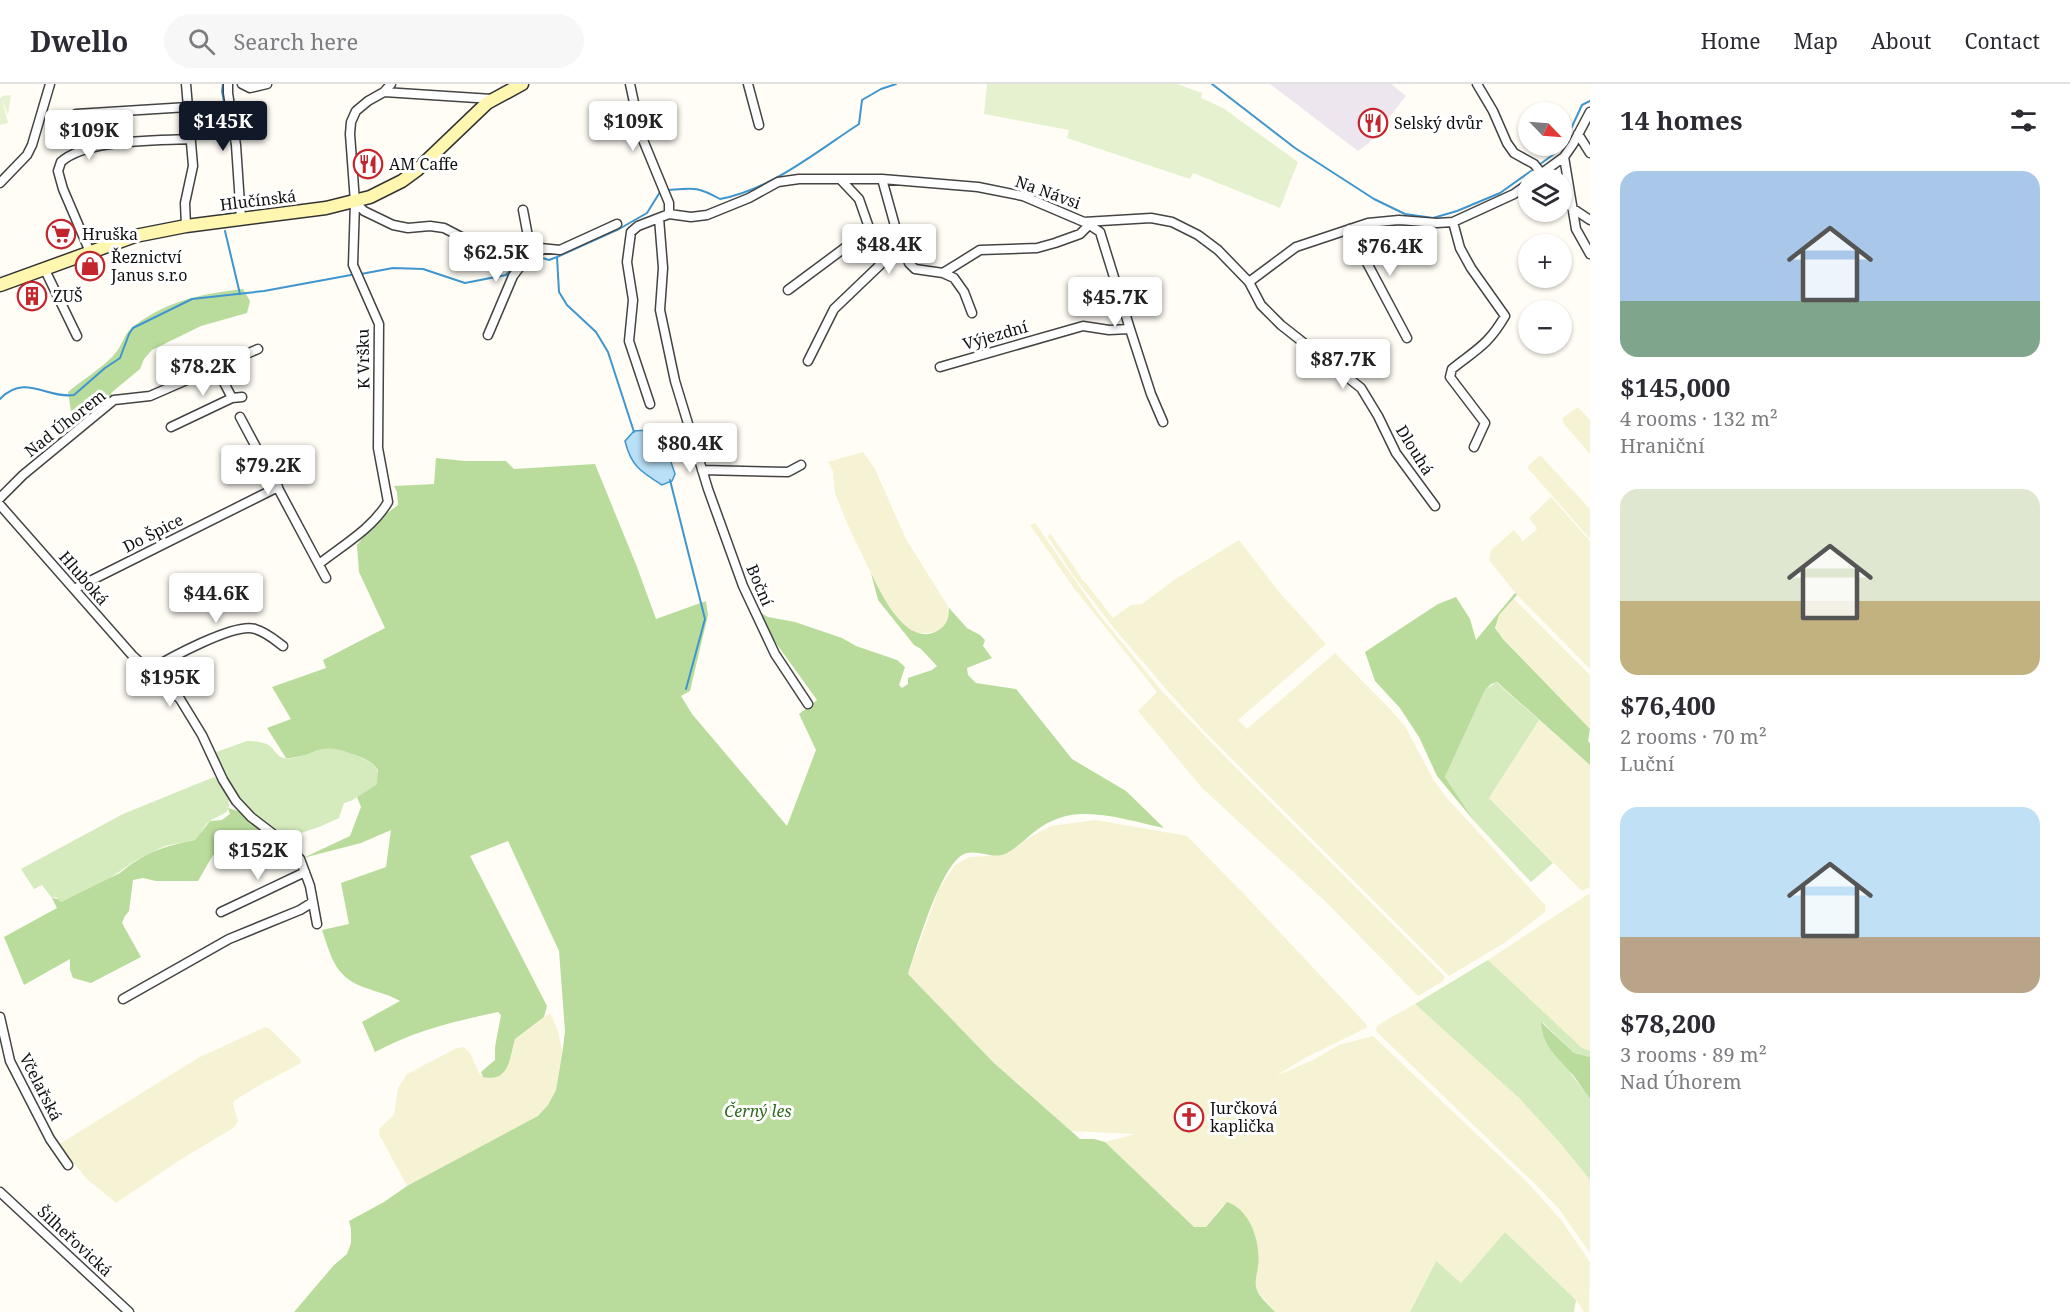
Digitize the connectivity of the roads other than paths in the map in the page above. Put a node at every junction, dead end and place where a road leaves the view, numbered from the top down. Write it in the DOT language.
graph roads {
  1 [pos="50,84"];
  2 [pos="186,84"];
  3 [pos="228,84"];
  4 [pos="242,84"];
  5 [pos="267,84"];
  6 [pos="391,84"];
  7 [pos="522,84"];
  8 [pos="630,84"];
  9 [pos="748,84"];
  10 [pos="1477,84"];
  11 [pos="384,92"];
  12 [pos="492,99"];
  13 [pos="188,107"];
  14 [pos="1590,112"];
  15 [pos="76,114"];
  16 [pos="759,125"];
  17 [pos="1578,135"];
  18 [pos="190,139"];
  19 [pos="1590,153"];
  20 [pos="1563,157"];
  21 [pos="1535,168"];
  22 [pos="1549,168"];
  23 [pos="1565,168"];
  24 [pos="882,179"];
  25 [pos="842,180"];
  26 [pos="0,183"];
  27 [pos="1518,191"];
  28 [pos="355,202"];
  29 [pos="1572,208"];
  30 [pos="523,210"];
  31 [pos="669,214"];
  32 [pos="659,218"];
  33 [pos="241,219"];
  34 [pos="1590,219"];
  35 [pos="1453,222"];
  36 [pos="1087,223"];
  37 [pos="617,224"];
  38 [pos="186,226"];
  39 [pos="870,229"];
  40 [pos="1349,229"];
  41 [pos="530,247"];
  42 [pos="90,252"];
  43 [pos="538,253"];
  44 [pos="1590,254"];
  45 [pos="45,270"];
  46 [pos="943,273"];
  47 [pos="1249,282"];
  48 [pos="1,283"];
  49 [pos="788,290"];
  50 [pos="972,313"];
  51 [pos="1130,329"];
  52 [pos="488,335"];
  53 [pos="77,336"];
  54 [pos="1407,338"];
  55 [pos="258,349"];
  56 [pos="808,361"];
  57 [pos="216,367"];
  58 [pos="940,367"];
  59 [pos="242,397"];
  60 [pos="232,398"];
  61 [pos="650,404"];
  62 [pos="240,417"];
  63 [pos="1163,422"];
  64 [pos="171,427"];
  65 [pos="1474,447"];
  66 [pos="801,465"];
  67 [pos="702,470"];
  68 [pos="788,472"];
  69 [pos="790,482"];
  70 [pos="278,487"];
  71 [pos="0,498"];
  72 [pos="0,505"];
  73 [pos="1435,506"];
  74 [pos="319,564"];
  75 [pos="326,579"];
  76 [pos="74,589"];
  77 [pos="283,646"];
  78 [pos="148,671"];
  79 [pos="808,704"];
  80 [pos="305,872"];
  81 [pos="313,902"];
  82 [pos="221,912"];
  83 [pos="317,924"];
  84 [pos="123,999"];
  85 [pos="0,1017"];
  86 [pos="68,1166"];
  87 [pos="0,1192"];
  88 [pos="129,1312"];
  1 -- 26 [label="street"];
  2 -- 13 [label="street"];
  3 -- 33 [label="street"];
  4 -- 5 [label="street"];
  6 -- 11 [label="street, K Vršku"];
  7 -- 12 [label="street, Hlučínská"];
  8 -- 31 [label="street"];
  9 -- 16 [label="street"];
  10 -- 21 [label="street"];
  11 -- 12 [label="street"];
  11 -- 28 [label="street, K Vršku"];
  12 -- 28 [label="street, Hlučínská"];
  13 -- 15 [label="street"];
  13 -- 18 [label="street"];
  14 -- 17 [label="street"];
  17 -- 19 [label="street"];
  17 -- 20 [label="street"];
  18 -- 38 [label="street"];
  18 -- 42 [label="street"];
  20 -- 22 [label="street"];
  20 -- 23 [label="street"];
  24 -- 25 [label="street, Na Návsi"];
  24 -- 36 [label="street, Na Návsi"];
  24 -- 46 [label="street"];
  25 -- 31 [label="street, Na Návsi"];
  25 -- 39 [label="street"];
  27 -- 35 [label="street"];
  28 -- 33 [label="street, Hlučínská"];
  28 -- 41 [label="street"];
  28 -- 74 [label="street, K Vršku"];
  29 -- 34 [label="street"];
  29 -- 44 [label="street"];
  30 -- 41 [label="street"];
  31 -- 32 [label="street, Na Návsi"];
  32 -- 61 [label="street, Na Návsi"];
  32 -- 67 [label="street, Boční"];
  33 -- 38 [label="street, Hlučínská"];
  35 -- 40 [label="street"];
  35 -- 65 [label="street"];
  36 -- 46 [label="street"];
  36 -- 47 [label="street, Na Návsi"];
  36 -- 51 [label="street"];
  37 -- 43 [label="street"];
  38 -- 42 [label="street, Hlučínská"];
  39 -- 49 [label="street"];
  39 -- 56 [label="street"];
  40 -- 47 [label="street"];
  40 -- 54 [label="street"];
  41 -- 43 [label="street"];
  42 -- 45 [label="street, Hlučínská"];
  43 -- 52 [label="street"];
  45 -- 48 [label="street, Hlučínská"];
  45 -- 53 [label="street"];
  46 -- 50 [label="street"];
  47 -- 73 [label="street, Dlouhá"];
  51 -- 58 [label="street, Výjezdní"];
  51 -- 63 [label="street"];
  55 -- 57 [label="street, Nad Úhorem"];
  57 -- 60 [label="street"];
  57 -- 71 [label="street, Nad Úhorem"];
  59 -- 60 [label="street"];
  60 -- 64 [label="street"];
  62 -- 70 [label="street"];
  66 -- 68 [label="street"];
  67 -- 68 [label="street"];
  67 -- 79 [label="street, Boční"];
  68 -- 69 [label="street"];
  70 -- 74 [label="street"];
  70 -- 76 [label="street, Do Špice"];
  72 -- 76 [label="street, Hluboká"];
  74 -- 75 [label="street"];
  76 -- 78 [label="street, Hluboká"];
  77 -- 78 [label="street"];
  78 -- 80 [label="street, Hluboká"];
  80 -- 81 [label="street, Hluboká"];
  80 -- 82 [label="street"];
  81 -- 83 [label="street, Hluboká"];
  81 -- 84 [label="street"];
  85 -- 86 [label="street, Včelařská"];
  87 -- 88 [label="street, Šilheřovická"];
}
